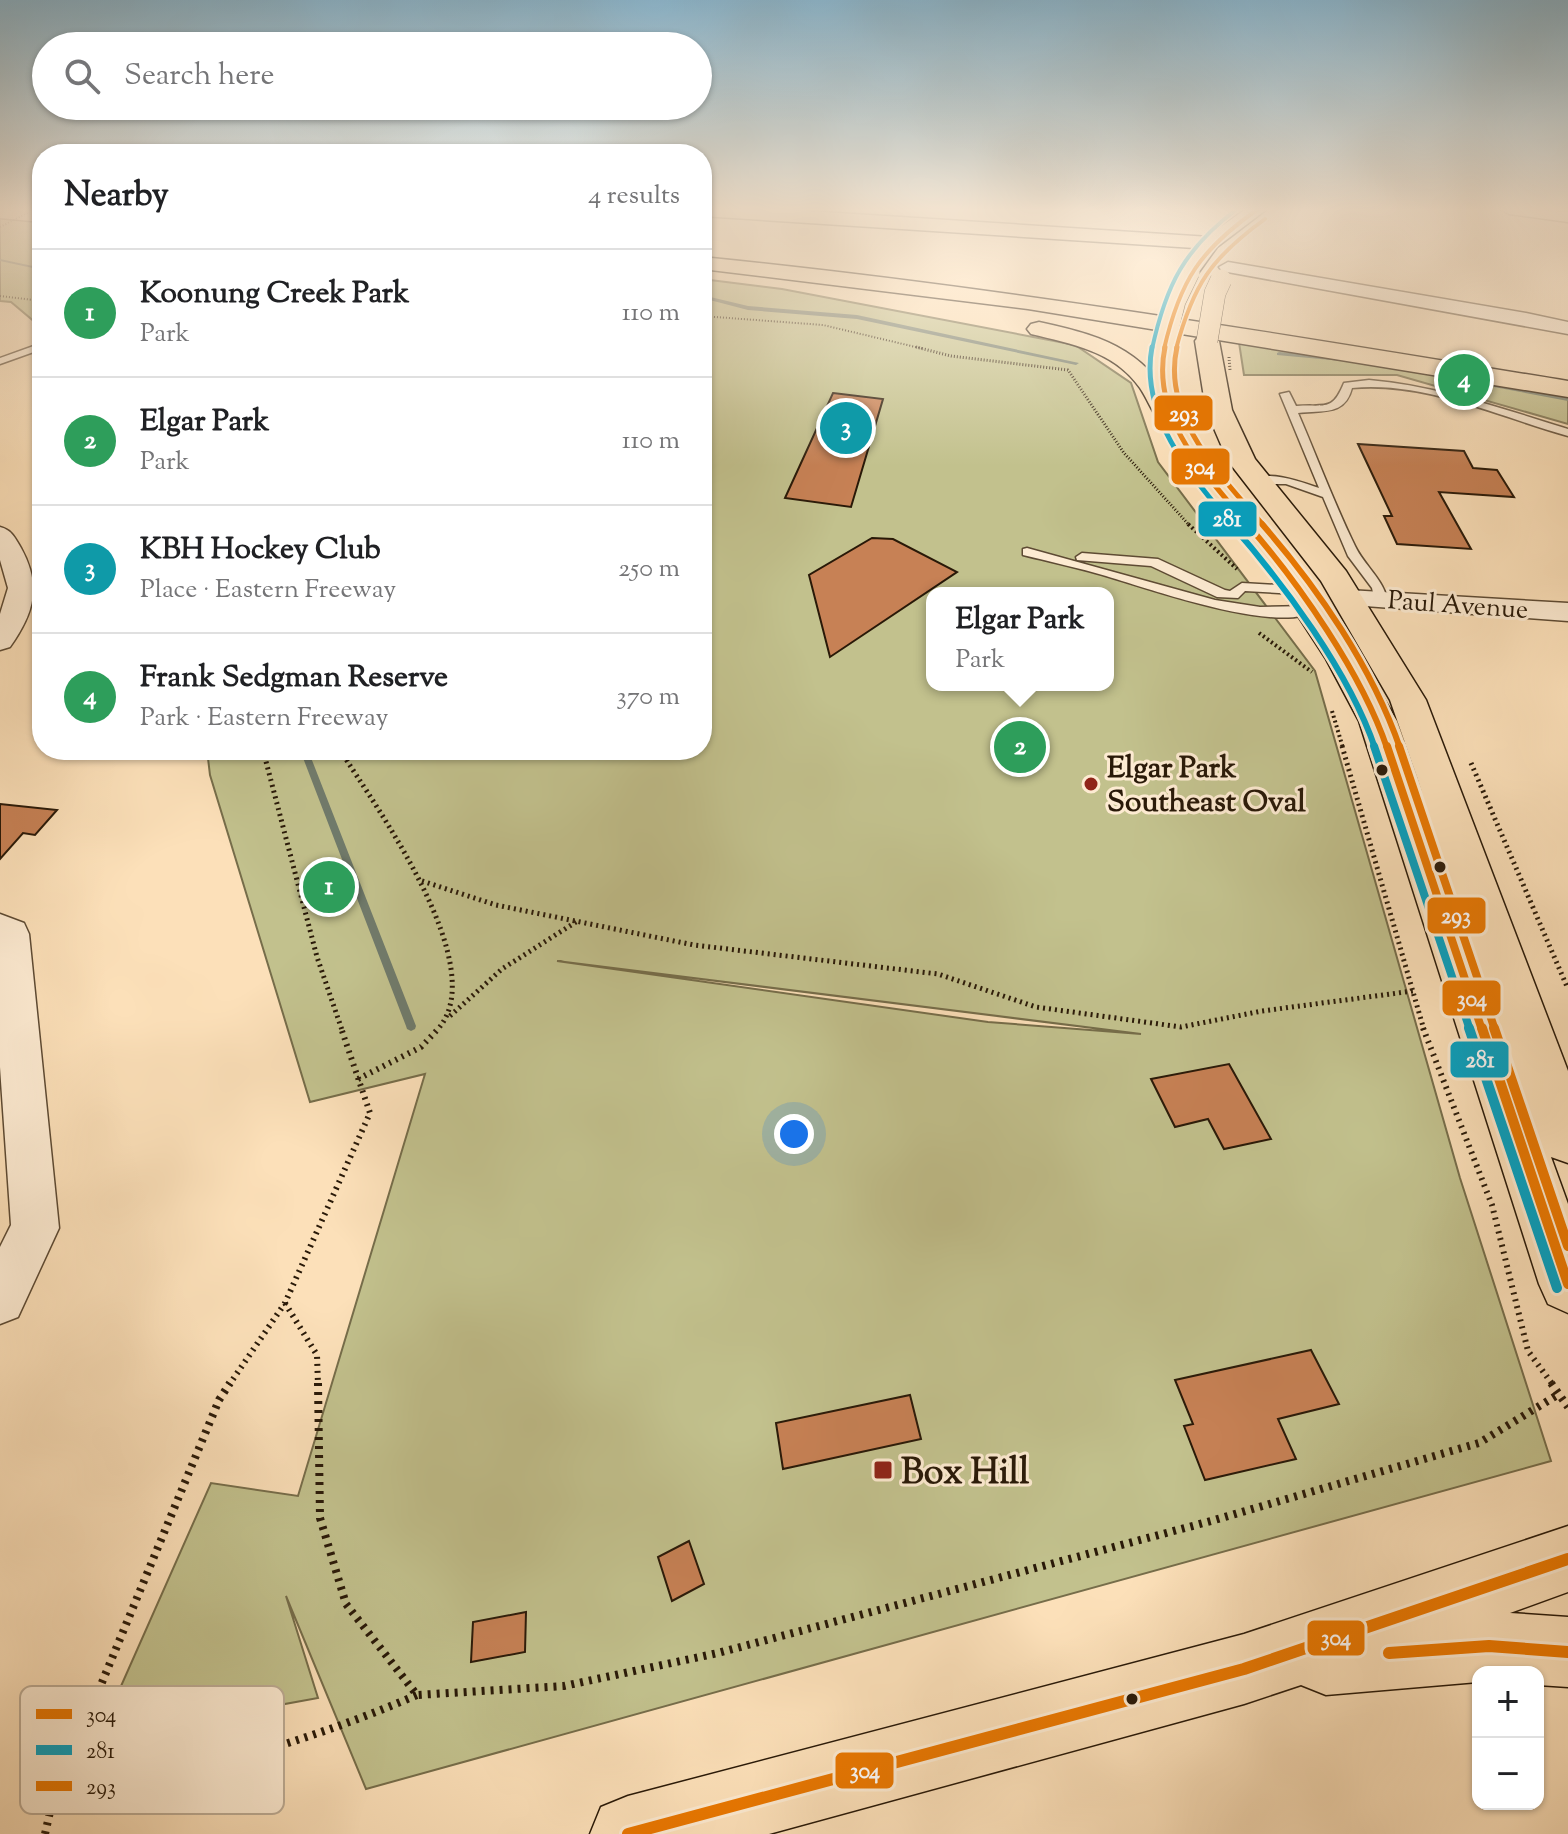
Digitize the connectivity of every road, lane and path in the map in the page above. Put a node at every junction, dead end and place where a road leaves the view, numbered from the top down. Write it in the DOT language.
graph roads {
  1 [pos="845,295"];
  2 [pos="968,295"];
  3 [pos="1169,295"];
  4 [pos="1178,295"];
  5 [pos="1211,295"];
  6 [pos="1372,295"];
  7 [pos="1407,295"];
  8 [pos="0,296"];
  9 [pos="32,300"];
  10 [pos="1411,300"];
  11 [pos="928,306"];
  12 [pos="1240,306"];
  13 [pos="712,317"];
  14 [pos="1568,328"];
  15 [pos="1186,333"];
  16 [pos="32,350"];
  17 [pos="0,361"];
  18 [pos="1568,389"];
  19 [pos="1285,394"];
  20 [pos="1292,410"];
  21 [pos="1171,420"];
  22 [pos="1568,433"];
  23 [pos="1254,481"];
  24 [pos="1328,495"];
  25 [pos="0,535"];
  26 [pos="1268,549"];
  27 [pos="1242,587"];
  28 [pos="1342,597"];
  29 [pos="1247,611"];
  30 [pos="1568,612"];
  31 [pos="0,641"];
  32 [pos="1322,678"];
  33 [pos="1331,708"];
  34 [pos="1468,757"];
  35 [pos="266,760"];
  36 [pos="346,760"];
  37 [pos="422,881"];
  38 [pos="579,920"];
  39 [pos="0,929"];
  40 [pos="1568,989"];
  41 [pos="1413,991"];
  42 [pos="449,1017"];
  43 [pos="1532,1055"];
  44 [pos="358,1079"];
  45 [pos="1568,1139"];
  46 [pos="1568,1284"];
  47 [pos="0,1299"];
  48 [pos="285,1303"];
  49 [pos="1559,1394"];
  50 [pos="1568,1407"];
  51 [pos="1568,1559"];
  52 [pos="1568,1652"];
  53 [pos="1244,1669"];
  54 [pos="100,1686"];
  55 [pos="417,1695"];
  56 [pos="284,1745"];
  57 [pos="50,1814"];
  58 [pos="45,1834"];
  59 [pos="628,1834"];
  1 -- 11 [label="main road"];
  2 -- 18 [label="main road"];
  3 -- 12 [label="main road"];
  4 -- 15 [label="main road, bridge"];
  5 -- 15 [label="main road, bridge"];
  6 -- 10 [label="street"];
  7 -- 10 [label="street"];
  8 -- 9 [label="path"];
  10 -- 14 [label="street"];
  11 -- 15 [label="main road"];
  11 -- 21 [label="main road"];
  13 -- 27 [label="path"];
  15 -- 21 [label="main road"];
  15 -- 23 [label="main road"];
  16 -- 17 [label="lane"];
  19 -- 20 [label="lane"];
  20 -- 22 [label="lane"];
  20 -- 24 [label="lane"];
  21 -- 26 [label="main road"];
  23 -- 24 [label="lane"];
  23 -- 26 [label="main road"];
  23 -- 28 [label="main road"];
  24 -- 28 [label="lane"];
  25 -- 31 [label="street"];
  26 -- 28 [label="main road"];
  27 -- 28 [label="lane"];
  27 -- 29 [label="lane"];
  28 -- 29 [label="lane"];
  28 -- 30 [label="street, Paul Avenue"];
  28 -- 43 [label="main road"];
  29 -- 32 [label="path"];
  33 -- 41 [label="path"];
  34 -- 40 [label="path"];
  35 -- 44 [label="path"];
  36 -- 37 [label="path"];
  37 -- 38 [label="path"];
  37 -- 42 [label="path"];
  38 -- 41 [label="path"];
  38 -- 42 [label="path"];
  39 -- 47 [label="street"];
  41 -- 49 [label="path"];
  42 -- 44 [label="path"];
  43 -- 45 [label="main road"];
  43 -- 46 [label="main road"];
  44 -- 48 [label="path"];
  48 -- 54 [label="path"];
  48 -- 55 [label="path"];
  49 -- 50 [label="path"];
  49 -- 55 [label="path"];
  51 -- 53 [label="main road"];
  52 -- 53 [label="main road"];
  53 -- 59 [label="main road"];
  55 -- 56 [label="path"];
  57 -- 58 [label="path"];
}
